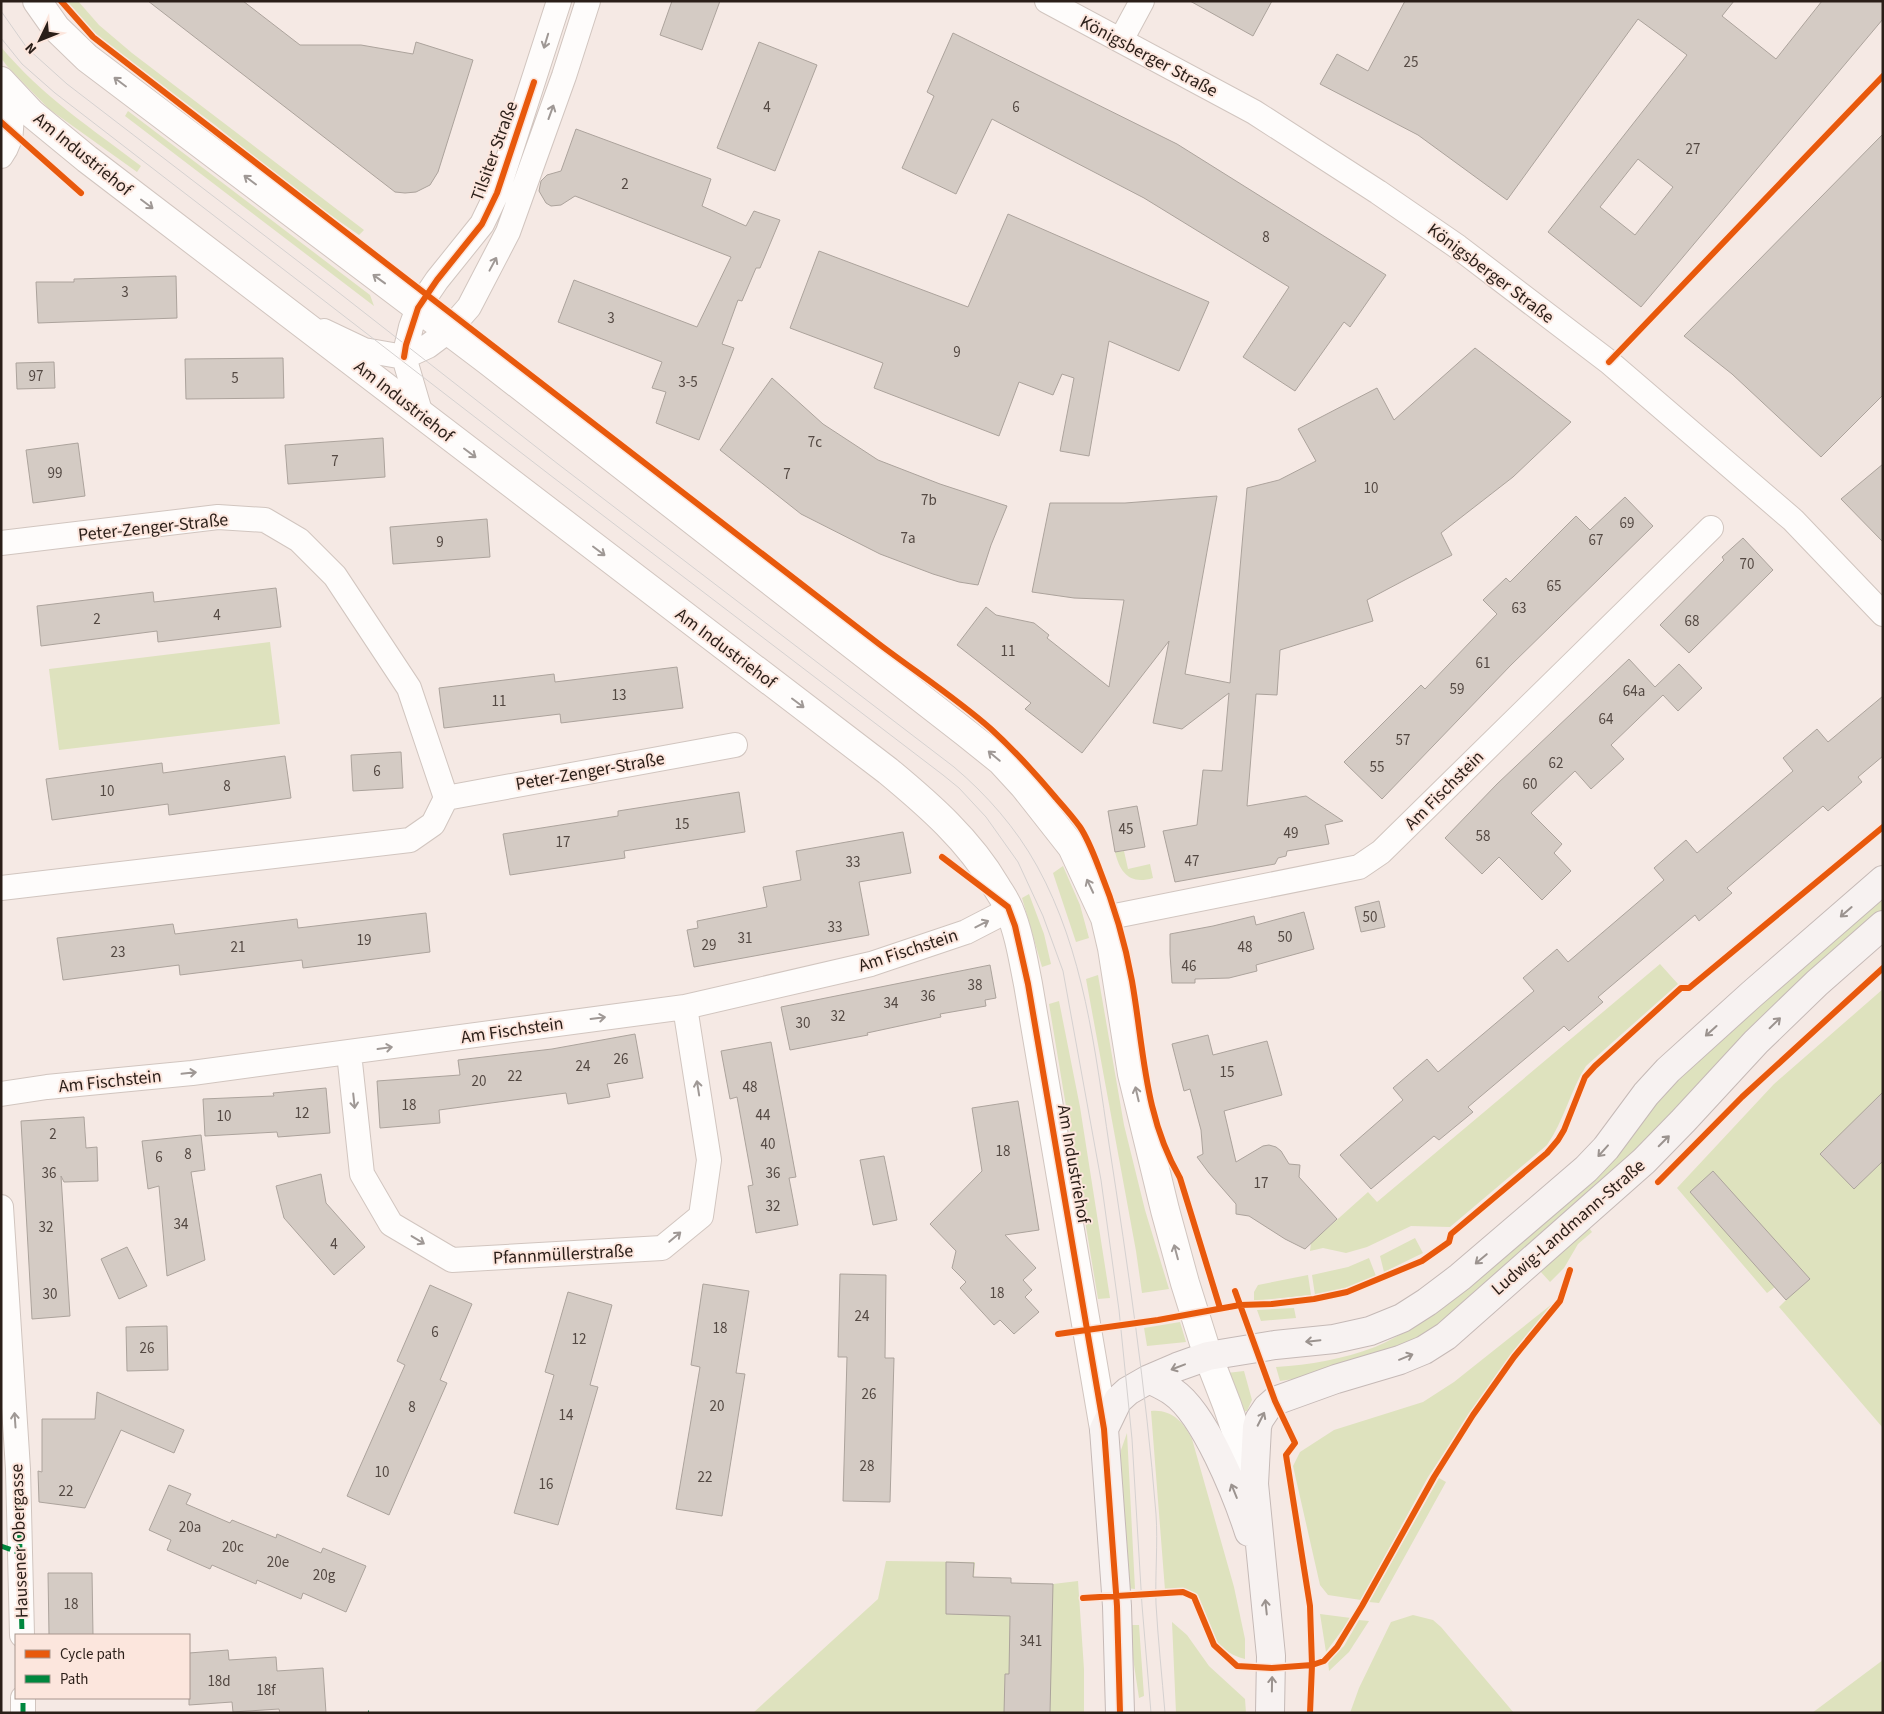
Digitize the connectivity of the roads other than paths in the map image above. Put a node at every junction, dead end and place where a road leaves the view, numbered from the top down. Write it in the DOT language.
graph roads {
  1 [pos="37,1"];
  2 [pos="559,1"];
  3 [pos="588,1"];
  4 [pos="1048,1"];
  5 [pos="1142,1"];
  6 [pos="1121,40"];
  7 [pos="2,82"];
  8 [pos="1,156"];
  9 [pos="418,308"];
  10 [pos="293,317"];
  11 [pos="448,331"];
  12 [pos="404,357"];
  13 [pos="421,415"];
  14 [pos="1711,528"];
  15 [pos="1,543"];
  16 [pos="1883,614"];
  17 [pos="735,745"];
  18 [pos="446,798"];
  19 [pos="1883,880"];
  20 [pos="1,888"];
  21 [pos="1008,906"];
  22 [pos="1105,918"];
  23 [pos="1883,925"];
  24 [pos="685,1006"];
  25 [pos="349,1053"];
  26 [pos="1,1094"];
  27 [pos="1,1207"];
  28 [pos="1208,1356"];
  29 [pos="1149,1379"];
  30 [pos="1104,1429"];
  31 [pos="1254,1484"];
  32 [pos="11,1550"];
  33 [pos="1262,1570"];
  34 [pos="22,1634"];
  35 [pos="23,1699"];
  36 [pos="23,1713"];
  37 [pos="1120,1713"];
  38 [pos="1270,1713"];
  9 -- 1 [label="main road, one-way"];
  2 -- 9 [label="street, Tilsiter Straße, one-way"];
  11 -- 3 [label="street, one-way"];
  4 -- 6 [label="street, Königsberger Straße"];
  5 -- 6 [label="street"];
  6 -- 16 [label="street, Königsberger Straße"];
  7 -- 8 [label="street"];
  7 -- 10 [label="main road, Am Industriehof, one-way"];
  9 -- 11 [label="main road"];
  9 -- 12 [label="street, Tilsiter Straße"];
  10 -- 12 [label="street"];
  10 -- 13 [label="main road, Am Industriehof"];
  11 -- 12 [label="street"];
  22 -- 11 [label="main road, one-way"];
  12 -- 13 [label="street"];
  13 -- 21 [label="main road, Am Industriehof, one-way"];
  14 -- 22 [label="street, Am Fischstein"];
  15 -- 18 [label="street, Peter-Zenger-Straße"];
  17 -- 18 [label="street, Peter-Zenger-Straße"];
  18 -- 20 [label="street"];
  19 -- 28 [label="main road, Ludwig-Landmann-Straße, one-way"];
  24 -- 21 [label="street, Am Fischstein, one-way"];
  21 -- 30 [label="main road, Am Industriehof"];
  28 -- 22 [label="main road, one-way"];
  31 -- 23 [label="main road, Ludwig-Landmann-Straße, one-way"];
  25 -- 24 [label="street, Am Fischstein, one-way"];
  25 -- 24 [label="street, Pfannmüllerstraße, one-way"];
  26 -- 25 [label="street, Am Fischstein, one-way"];
  32 -- 27 [label="street, Hausener Obergasse, one-way"];
  28 -- 29 [label="main road, Ludwig-Landmann-Straße, one-way"];
  28 -- 31 [label="main road, Ludwig-Landmann-Straße"];
  29 -- 30 [label="main road, Ludwig-Landmann-Straße"];
  33 -- 29 [label="main road, one-way"];
  30 -- 37 [label="main road, Ludwig-Landmann-Straße"];
  31 -- 33 [label="main road, Ludwig-Landmann-Straße"];
  32 -- 34 [label="street, Hausener Obergasse"];
  38 -- 33 [label="main road, Ludwig-Landmann-Straße, one-way"];
  35 -- 36 [label="street"];
}
